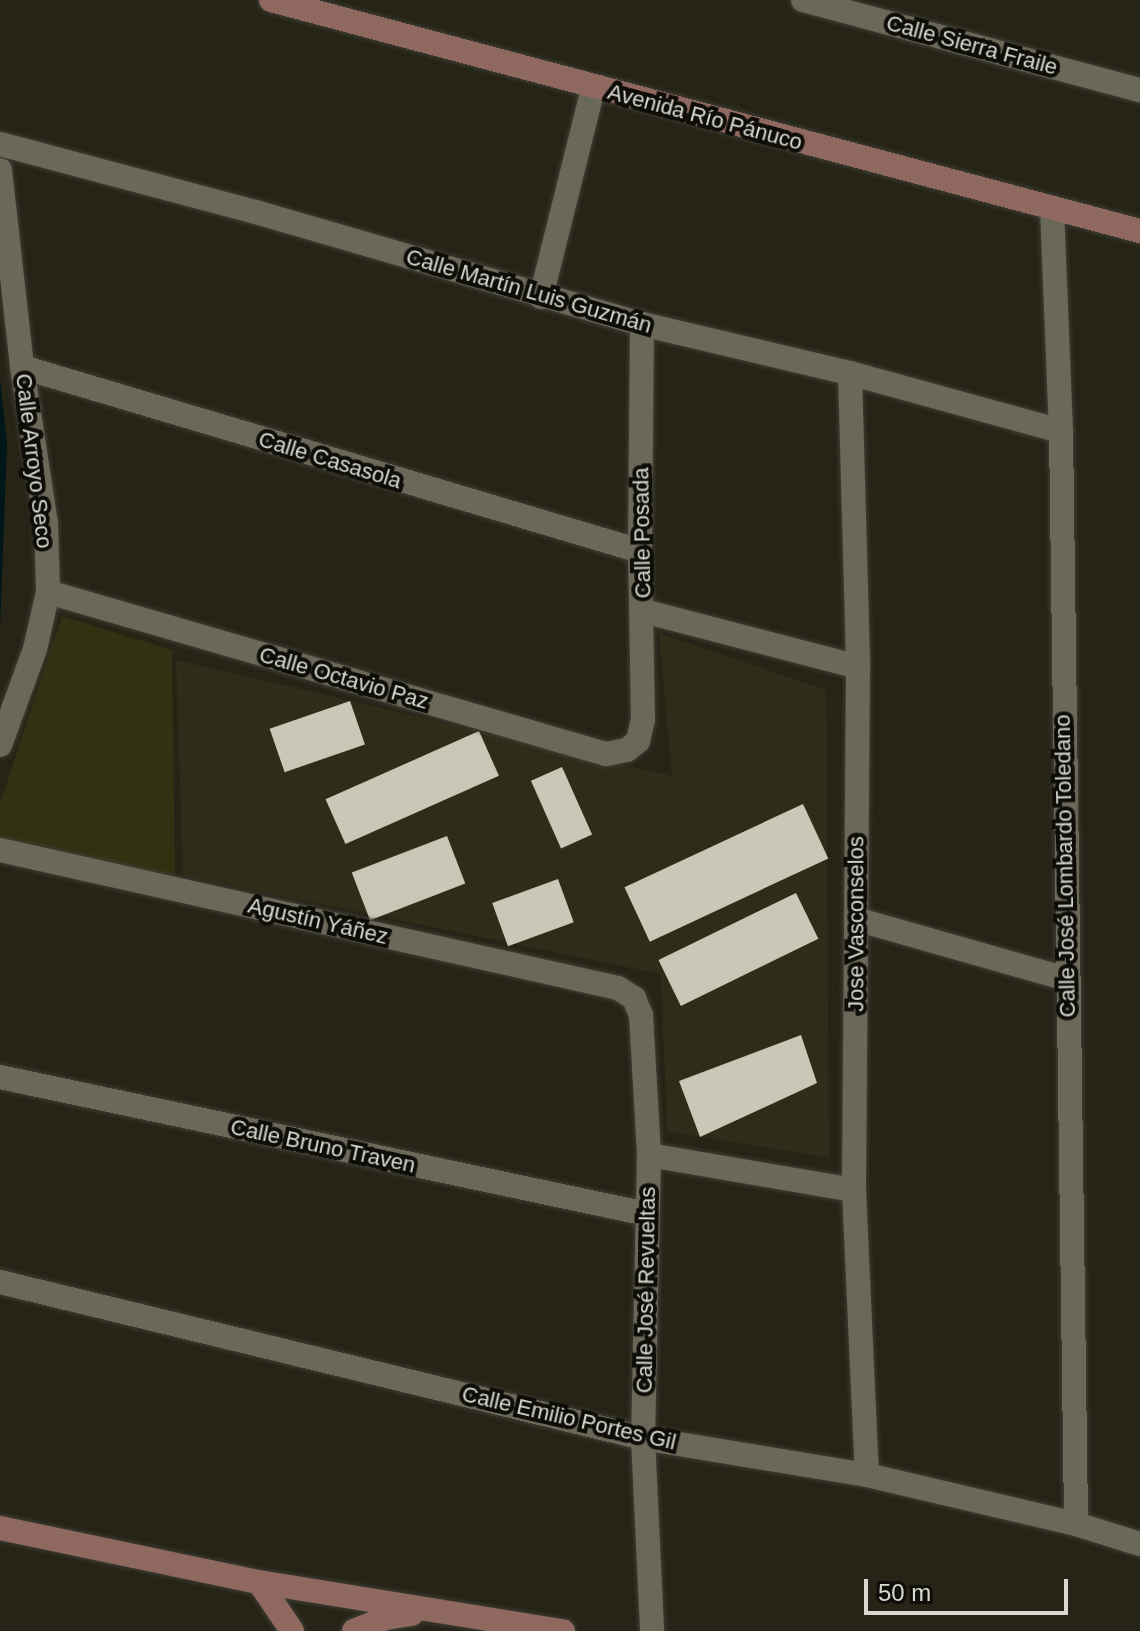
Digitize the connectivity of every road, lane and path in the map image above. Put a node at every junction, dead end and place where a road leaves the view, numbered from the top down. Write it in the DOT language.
graph roads {
  1 [pos="271,0"];
  2 [pos="803,0"];
  3 [pos="593,88"];
  4 [pos="1140,90"];
  5 [pos="0,144"];
  6 [pos="0,170"];
  7 [pos="1052,208"];
  8 [pos="1140,231"];
  9 [pos="541,297"];
  10 [pos="642,324"];
  11 [pos="22,367"];
  12 [pos="850,373"];
  13 [pos="1061,431"];
  14 [pos="640,551"];
  15 [pos="48,592"];
  16 [pos="643,611"];
  17 [pos="858,667"];
  18 [pos="638,741"];
  19 [pos="0,745"];
  20 [pos="0,850"];
  21 [pos="856,919"];
  22 [pos="1066,979"];
  23 [pos="634,998"];
  24 [pos="0,1077"];
  25 [pos="649,1155"];
  26 [pos="854,1190"];
  27 [pos="647,1214"];
  28 [pos="0,1282"];
  29 [pos="643,1438"];
  30 [pos="867,1475"];
  31 [pos="1076,1524"];
  32 [pos="0,1528"];
  33 [pos="1140,1544"];
  34 [pos="259,1582"];
  35 [pos="434,1611"];
  36 [pos="292,1631"];
  37 [pos="354,1631"];
  38 [pos="563,1631"];
  39 [pos="652,1631"];
  1 -- 3 [label="street, Avenida Río Pánuco"];
  2 -- 4 [label="street, Calle Sierra Fraile"];
  3 -- 7 [label="street, Avenida Río Pánuco"];
  3 -- 9 [label="street"];
  5 -- 9 [label="street, Calle Martín Luis Guzmán"];
  6 -- 11 [label="street, Calle Arroyo Seco"];
  7 -- 8 [label="street, Avenida Río Pánuco"];
  7 -- 13 [label="street, Calle José Lombardo Toledano"];
  9 -- 10 [label="street, Calle Martín Luis Guzmán"];
  10 -- 12 [label="street, Calle Martín Luis Guzmán"];
  10 -- 14 [label="street, Calle Posada"];
  11 -- 14 [label="street, Calle Casasola"];
  11 -- 15 [label="street, Calle Arroyo Seco"];
  12 -- 13 [label="street, Calle Martín Luis Guzmán"];
  12 -- 17 [label="street, Jose Vasconselos"];
  13 -- 22 [label="street, Calle José Lombardo Toledano"];
  14 -- 16 [label="street, Calle Posada"];
  15 -- 18 [label="street, Calle Octavio Paz"];
  15 -- 19 [label="street, Calle Arroyo Seco"];
  16 -- 17 [label="street"];
  16 -- 18 [label="street, Calle Posada"];
  17 -- 21 [label="street, Jose Vasconselos"];
  20 -- 23 [label="street, Agustín Yáñez"];
  21 -- 22 [label="street"];
  21 -- 26 [label="street, Jose Vasconselos"];
  22 -- 31 [label="street, Calle José Lombardo Toledano"];
  23 -- 25 [label="street, Calle José Revueltas"];
  24 -- 27 [label="street, Calle Bruno Traven"];
  25 -- 26 [label="street"];
  25 -- 27 [label="street, Calle José Revueltas"];
  26 -- 30 [label="street, Jose Vasconselos"];
  27 -- 29 [label="street, Calle José Revueltas"];
  28 -- 29 [label="street, Calle Emilio Portes Gil"];
  29 -- 30 [label="street, Calle Emilio Portes Gil"];
  29 -- 39 [label="street, Calle José Revueltas"];
  30 -- 31 [label="street, Calle Emilio Portes Gil"];
  31 -- 33 [label="street, Calle Emilio Portes Gil"];
  32 -- 34 [label="street"];
  34 -- 35 [label="street"];
  34 -- 36 [label="street"];
  35 -- 37 [label="street"];
  35 -- 38 [label="street"];
}
